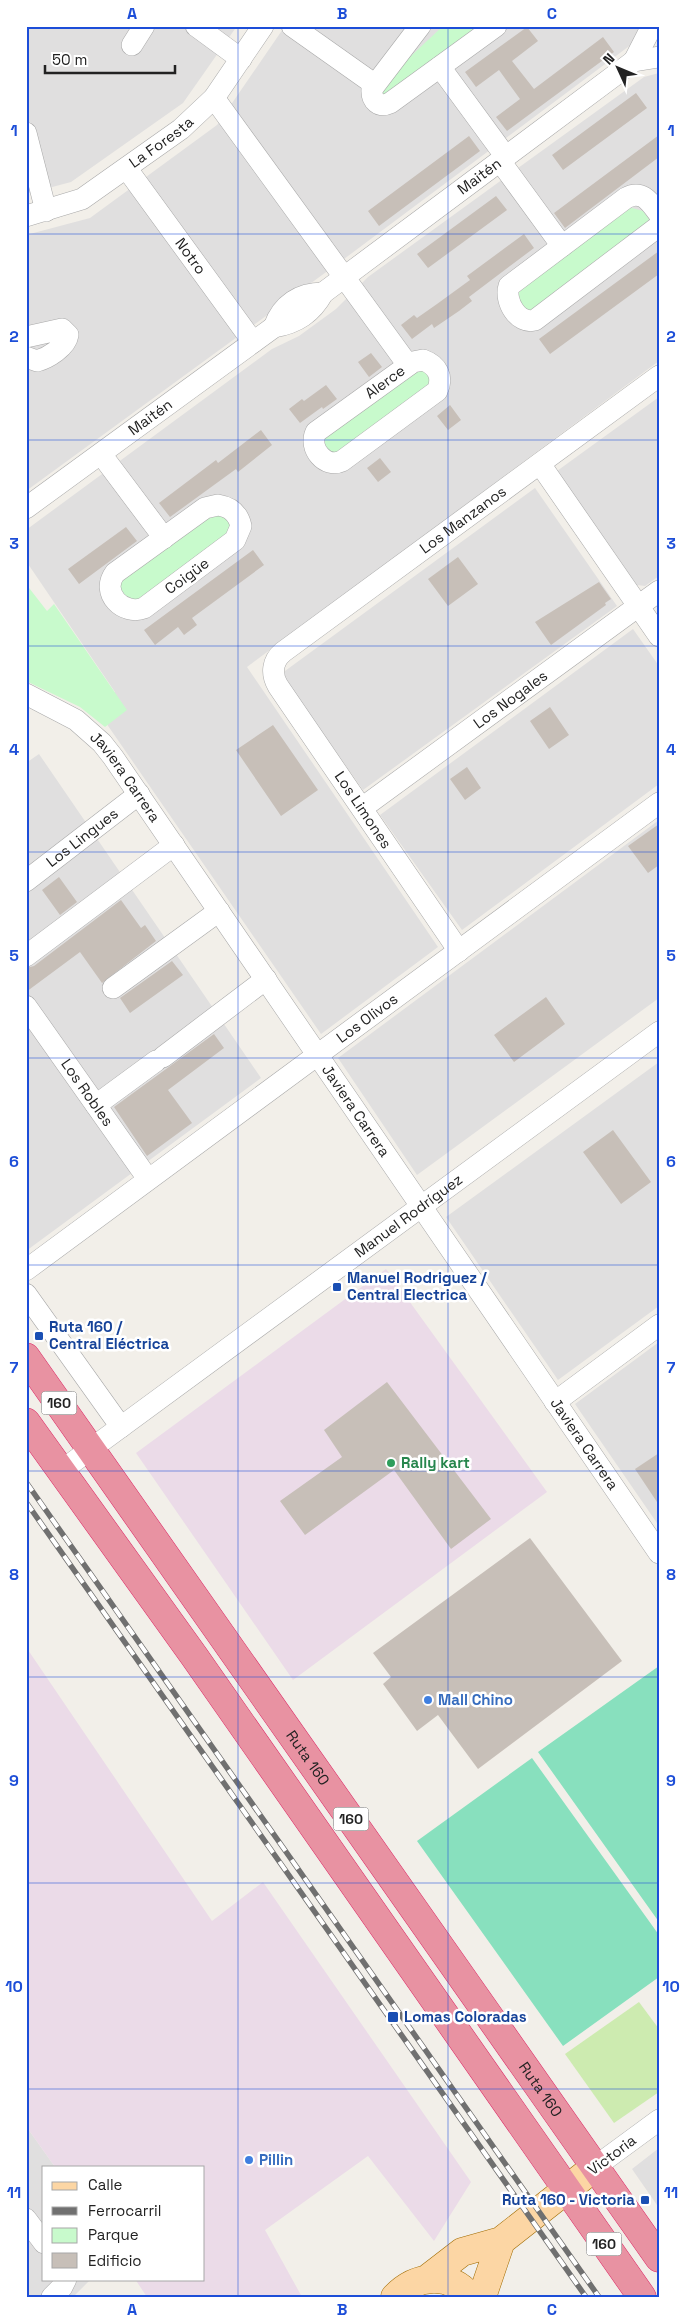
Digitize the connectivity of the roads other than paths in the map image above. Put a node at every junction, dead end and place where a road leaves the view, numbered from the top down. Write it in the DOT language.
graph roads {
  1 [pos="144,26"];
  2 [pos="196,26"];
  3 [pos="263,26"];
  4 [pos="292,26"];
  5 [pos="420,26"];
  6 [pos="496,26"];
  7 [pos="652,26"];
  8 [pos="132,46"];
  9 [pos="659,58"];
  10 [pos="242,59"];
  11 [pos="634,62"];
  12 [pos="440,67"];
  13 [pos="374,84"];
  14 [pos="214,98"];
  15 [pos="26,133"];
  16 [pos="503,159"];
  17 [pos="127,169"];
  18 [pos="36,214"];
  19 [pos="659,214"];
  20 [pos="659,226"];
  21 [pos="562,246"];
  22 [pos="345,277"];
  23 [pos="26,337"];
  24 [pos="253,342"];
  25 [pos="26,357"];
  26 [pos="408,365"];
  27 [pos="659,376"];
  28 [pos="101,454"];
  29 [pos="540,464"];
  30 [pos="26,508"];
  31 [pos="164,538"];
  32 [pos="659,591"];
  33 [pos="638,606"];
  34 [pos="659,636"];
  35 [pos="273,667"];
  36 [pos="26,694"];
  37 [pos="139,794"];
  38 [pos="659,804"];
  39 [pos="362,808"];
  40 [pos="174,845"];
  41 [pos="26,881"];
  42 [pos="219,911"];
  43 [pos="459,951"];
  44 [pos="26,956"];
  45 [pos="266,979"];
  46 [pos="113,988"];
  47 [pos="26,1006"];
  48 [pos="659,1032"];
  49 [pos="318,1054"];
  50 [pos="96,1106"];
  51 [pos="148,1179"];
  52 [pos="422,1206"];
  53 [pos="26,1270"];
  54 [pos="26,1294"];
  55 [pos="659,1325"];
  56 [pos="26,1357"];
  57 [pos="555,1402"];
  58 [pos="26,1422"];
  59 [pos="121,1427"];
  60 [pos="92,1449"];
  61 [pos="61,1471"];
  62 [pos="659,1553"];
  63 [pos="659,2120"];
  64 [pos="595,2166"];
  65 [pos="567,2191"];
  66 [pos="26,2219"];
  67 [pos="42,2240"];
  68 [pos="500,2241"];
  69 [pos="659,2258"];
  70 [pos="427,2278"];
  71 [pos="66,2280"];
  72 [pos="52,2297"];
  73 [pos="395,2297"];
  74 [pos="470,2297"];
  75 [pos="482,2297"];
  76 [pos="642,2297"];
  1 -- 8 [label="street"];
  2 -- 10 [label="street"];
  3 -- 10 [label="street, La Foresta"];
  4 -- 13 [label="street"];
  5 -- 13 [label="street"];
  6 -- 12 [label="street"];
  7 -- 11 [label="street, Maitén"];
  9 -- 11 [label="street, Maitén"];
  10 -- 14 [label="street, La Foresta"];
  11 -- 16 [label="street, Maitén"];
  12 -- 13 [label="street"];
  12 -- 16 [label="street"];
  14 -- 17 [label="street, La Foresta"];
  14 -- 22 [label="street"];
  15 -- 18 [label="street"];
  16 -- 21 [label="street"];
  16 -- 22 [label="street, Maitén"];
  17 -- 18 [label="street, La Foresta"];
  17 -- 24 [label="street, Notro"];
  19 -- 21 [label="street"];
  20 -- 21 [label="street"];
  22 -- 24 [label="street, Maitén"];
  22 -- 26 [label="street"];
  23 -- 25 [label="street"];
  24 -- 28 [label="street, Maitén"];
  26 -- 26 [label="street, Alerce"];
  27 -- 29 [label="street, Los Manzanos"];
  28 -- 30 [label="street, Maitén"];
  28 -- 31 [label="street"];
  29 -- 33 [label="street"];
  29 -- 35 [label="street, Los Manzanos"];
  31 -- 31 [label="street, Coigüe"];
  32 -- 33 [label="street, Los Nogales"];
  33 -- 34 [label="street"];
  33 -- 39 [label="street, Los Nogales"];
  35 -- 39 [label="street, Los Limones"];
  36 -- 37 [label="street, Javiera Carrera"];
  37 -- 40 [label="street, Javiera Carrera"];
  37 -- 41 [label="street, Los Lingues"];
  38 -- 43 [label="street, Los Olivos"];
  39 -- 43 [label="street, Los Limones"];
  40 -- 42 [label="street, Javiera Carrera"];
  40 -- 44 [label="street"];
  42 -- 45 [label="street, Javiera Carrera"];
  42 -- 46 [label="street"];
  43 -- 49 [label="street, Los Olivos"];
  45 -- 49 [label="street, Javiera Carrera"];
  45 -- 50 [label="street"];
  47 -- 50 [label="street, Los Robles"];
  48 -- 52 [label="street, Manuel Rodríguez"];
  49 -- 51 [label="street, Los Olivos"];
  49 -- 52 [label="street, Javiera Carrera"];
  50 -- 51 [label="street, Los Robles"];
  51 -- 53 [label="street, Los Olivos"];
  52 -- 57 [label="street, Javiera Carrera"];
  52 -- 59 [label="street, Manuel Rodríguez"];
  54 -- 59 [label="street"];
  55 -- 57 [label="street"];
  56 -- 60 [label="highway, Ruta 160 / 160"];
  57 -- 62 [label="street, Javiera Carrera"];
  58 -- 61 [label="highway, 160"];
  59 -- 60 [label="street, Manuel Rodríguez"];
  60 -- 61 [label="street, Manuel Rodríguez"];
  60 -- 64 [label="highway, Ruta 160 / 160"];
  61 -- 65 [label="highway, 160"];
  63 -- 64 [label="street, Victoria"];
  64 -- 65 [label="main road, Victoria"];
  64 -- 69 [label="highway, Ruta 160 / 160"];
  65 -- 68 [label="main road, Victoria"];
  65 -- 76 [label="highway, 160"];
  66 -- 67 [label="street"];
  68 -- 70 [label="main road"];
  68 -- 75 [label="main road"];
  70 -- 73 [label="main road"];
  70 -- 74 [label="main road"];
  71 -- 72 [label="street"];
}
